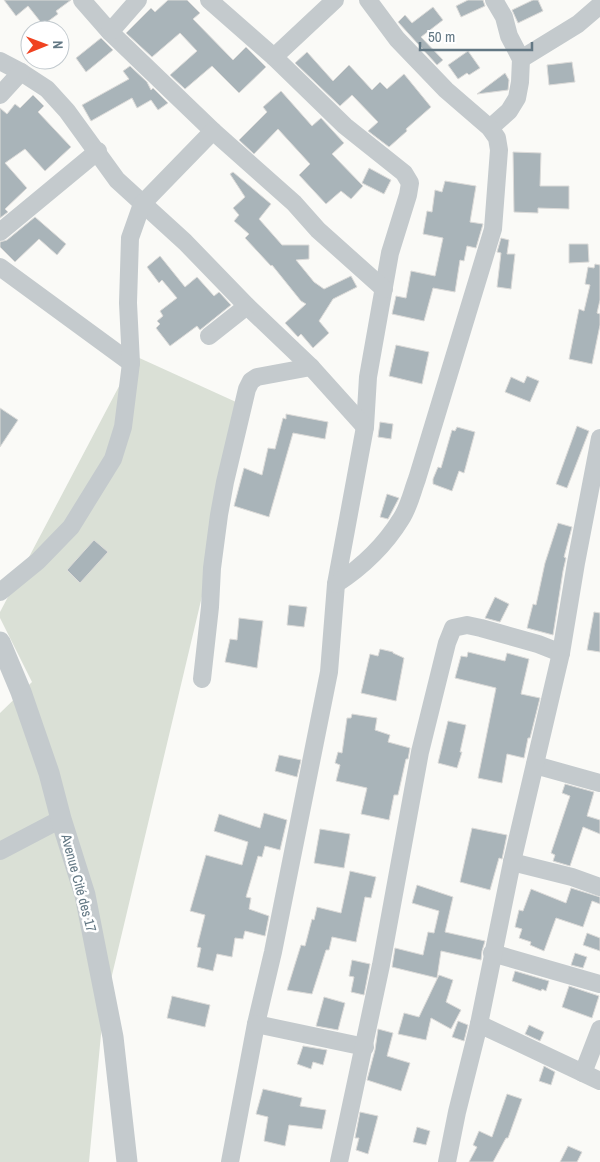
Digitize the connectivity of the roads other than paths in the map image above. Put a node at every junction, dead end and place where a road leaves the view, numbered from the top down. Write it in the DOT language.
graph roads {
  1 [pos="82,0"];
  2 [pos="138,0"];
  3 [pos="209,0"];
  4 [pos="335,0"];
  5 [pos="368,0"];
  6 [pos="494,0"];
  7 [pos="600,4"];
  8 [pos="110,32"];
  9 [pos="274,57"];
  10 [pos="521,59"];
  11 [pos="0,61"];
  12 [pos="21,72"];
  13 [pos="0,95"];
  14 [pos="490,128"];
  15 [pos="213,131"];
  16 [pos="98,151"];
  17 [pos="142,204"];
  18 [pos="0,232"];
  19 [pos="0,267"];
  20 [pos="384,289"];
  21 [pos="247,306"];
  22 [pos="209,336"];
  23 [pos="131,363"];
  24 [pos="311,367"];
  25 [pos="364,428"];
  26 [pos="600,438"];
  27 [pos="336,584"];
  28 [pos="0,592"];
  29 [pos="0,642"];
  30 [pos="561,653"];
  31 [pos="202,679"];
  32 [pos="535,765"];
  33 [pos="600,783"];
  34 [pos="61,819"];
  35 [pos="0,851"];
  36 [pos="512,862"];
  37 [pos="600,887"];
  38 [pos="492,953"];
  39 [pos="600,984"];
  40 [pos="256,1024"];
  41 [pos="479,1024"];
  42 [pos="600,1029"];
  43 [pos="365,1047"];
  44 [pos="583,1073"];
  45 [pos="600,1081"];
  46 [pos="126,1162"];
  47 [pos="230,1162"];
  48 [pos="339,1162"];
  49 [pos="448,1162"];
  1 -- 8 [label="street"];
  2 -- 8 [label="street"];
  3 -- 9 [label="street"];
  4 -- 9 [label="street"];
  5 -- 14 [label="street"];
  6 -- 10 [label="street"];
  7 -- 10 [label="street"];
  8 -- 15 [label="street"];
  9 -- 20 [label="street"];
  10 -- 14 [label="street"];
  11 -- 12 [label="street"];
  12 -- 13 [label="street"];
  12 -- 16 [label="street"];
  14 -- 27 [label="street"];
  15 -- 17 [label="street"];
  15 -- 20 [label="street"];
  16 -- 17 [label="street"];
  16 -- 18 [label="street"];
  17 -- 21 [label="street"];
  17 -- 23 [label="street"];
  19 -- 23 [label="street"];
  20 -- 25 [label="street"];
  21 -- 22 [label="street"];
  21 -- 24 [label="street"];
  23 -- 28 [label="street"];
  24 -- 25 [label="street"];
  24 -- 31 [label="street"];
  25 -- 27 [label="street"];
  26 -- 30 [label="street"];
  27 -- 40 [label="street"];
  29 -- 34 [label="street, Avenue Cité des 17"];
  30 -- 32 [label="street"];
  30 -- 43 [label="street"];
  32 -- 33 [label="street"];
  32 -- 36 [label="street"];
  34 -- 35 [label="street"];
  34 -- 46 [label="street, Avenue Cité des 17"];
  36 -- 37 [label="street"];
  36 -- 38 [label="street"];
  38 -- 39 [label="street"];
  38 -- 41 [label="street"];
  40 -- 43 [label="street"];
  40 -- 47 [label="street"];
  41 -- 44 [label="street"];
  41 -- 49 [label="street"];
  42 -- 44 [label="street"];
  43 -- 48 [label="street"];
  44 -- 45 [label="street"];
}
